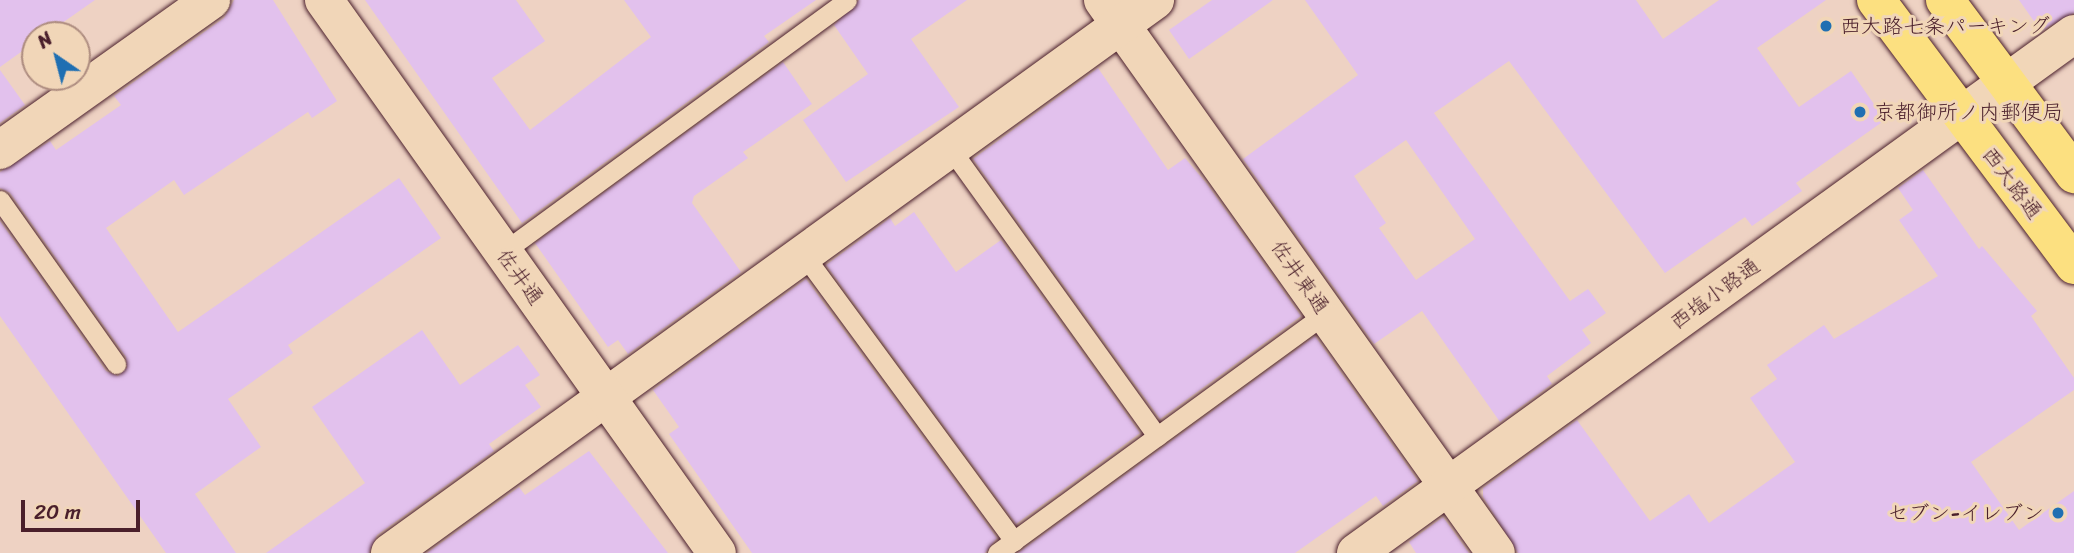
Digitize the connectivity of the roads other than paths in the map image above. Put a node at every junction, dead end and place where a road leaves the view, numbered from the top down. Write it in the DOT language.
graph roads {
  1 [pos="211,0"];
  2 [pos="324,0"];
  3 [pos="848,0"];
  4 [pos="1155,0"];
  5 [pos="1876,0"];
  6 [pos="1945,0"];
  7 [pos="1112,12"];
  8 [pos="2074,34"];
  9 [pos="2006,83"];
  10 [pos="1961,115"];
  11 [pos="950,148"];
  12 [pos="0,150"];
  13 [pos="2074,174"];
  14 [pos="0,200"];
  15 [pos="503,252"];
  16 [pos="804,255"];
  17 [pos="2074,265"];
  18 [pos="1326,313"];
  19 [pos="116,364"];
  20 [pos="607,398"];
  21 [pos="1157,436"];
  22 [pos="1449,487"];
  23 [pos="1014,541"];
  24 [pos="390,553"];
  25 [pos="717,553"];
  26 [pos="997,553"];
  27 [pos="1356,553"];
  28 [pos="1496,553"];
  1 -- 12 [label="street"];
  2 -- 15 [label="street, 佐井通"];
  3 -- 15 [label="lane"];
  4 -- 7 [label="street"];
  5 -- 10 [label="main road, 西大路通"];
  6 -- 9 [label="main road"];
  7 -- 11 [label="street"];
  7 -- 18 [label="street, 佐井東通"];
  8 -- 9 [label="street, 西塩小路通"];
  9 -- 10 [label="street, 西塩小路通"];
  9 -- 13 [label="main road"];
  10 -- 17 [label="main road, 西大路通"];
  10 -- 22 [label="street, 西塩小路通"];
  11 -- 16 [label="street"];
  11 -- 21 [label="lane"];
  14 -- 19 [label="lane"];
  15 -- 20 [label="street, 佐井通"];
  16 -- 20 [label="street"];
  16 -- 23 [label="lane"];
  18 -- 21 [label="lane"];
  18 -- 22 [label="street, 佐井東通"];
  20 -- 24 [label="street"];
  20 -- 25 [label="street, 佐井通"];
  21 -- 23 [label="lane"];
  22 -- 27 [label="street, 西塩小路通"];
  22 -- 28 [label="street, 佐井東通"];
  23 -- 26 [label="lane"];
}
